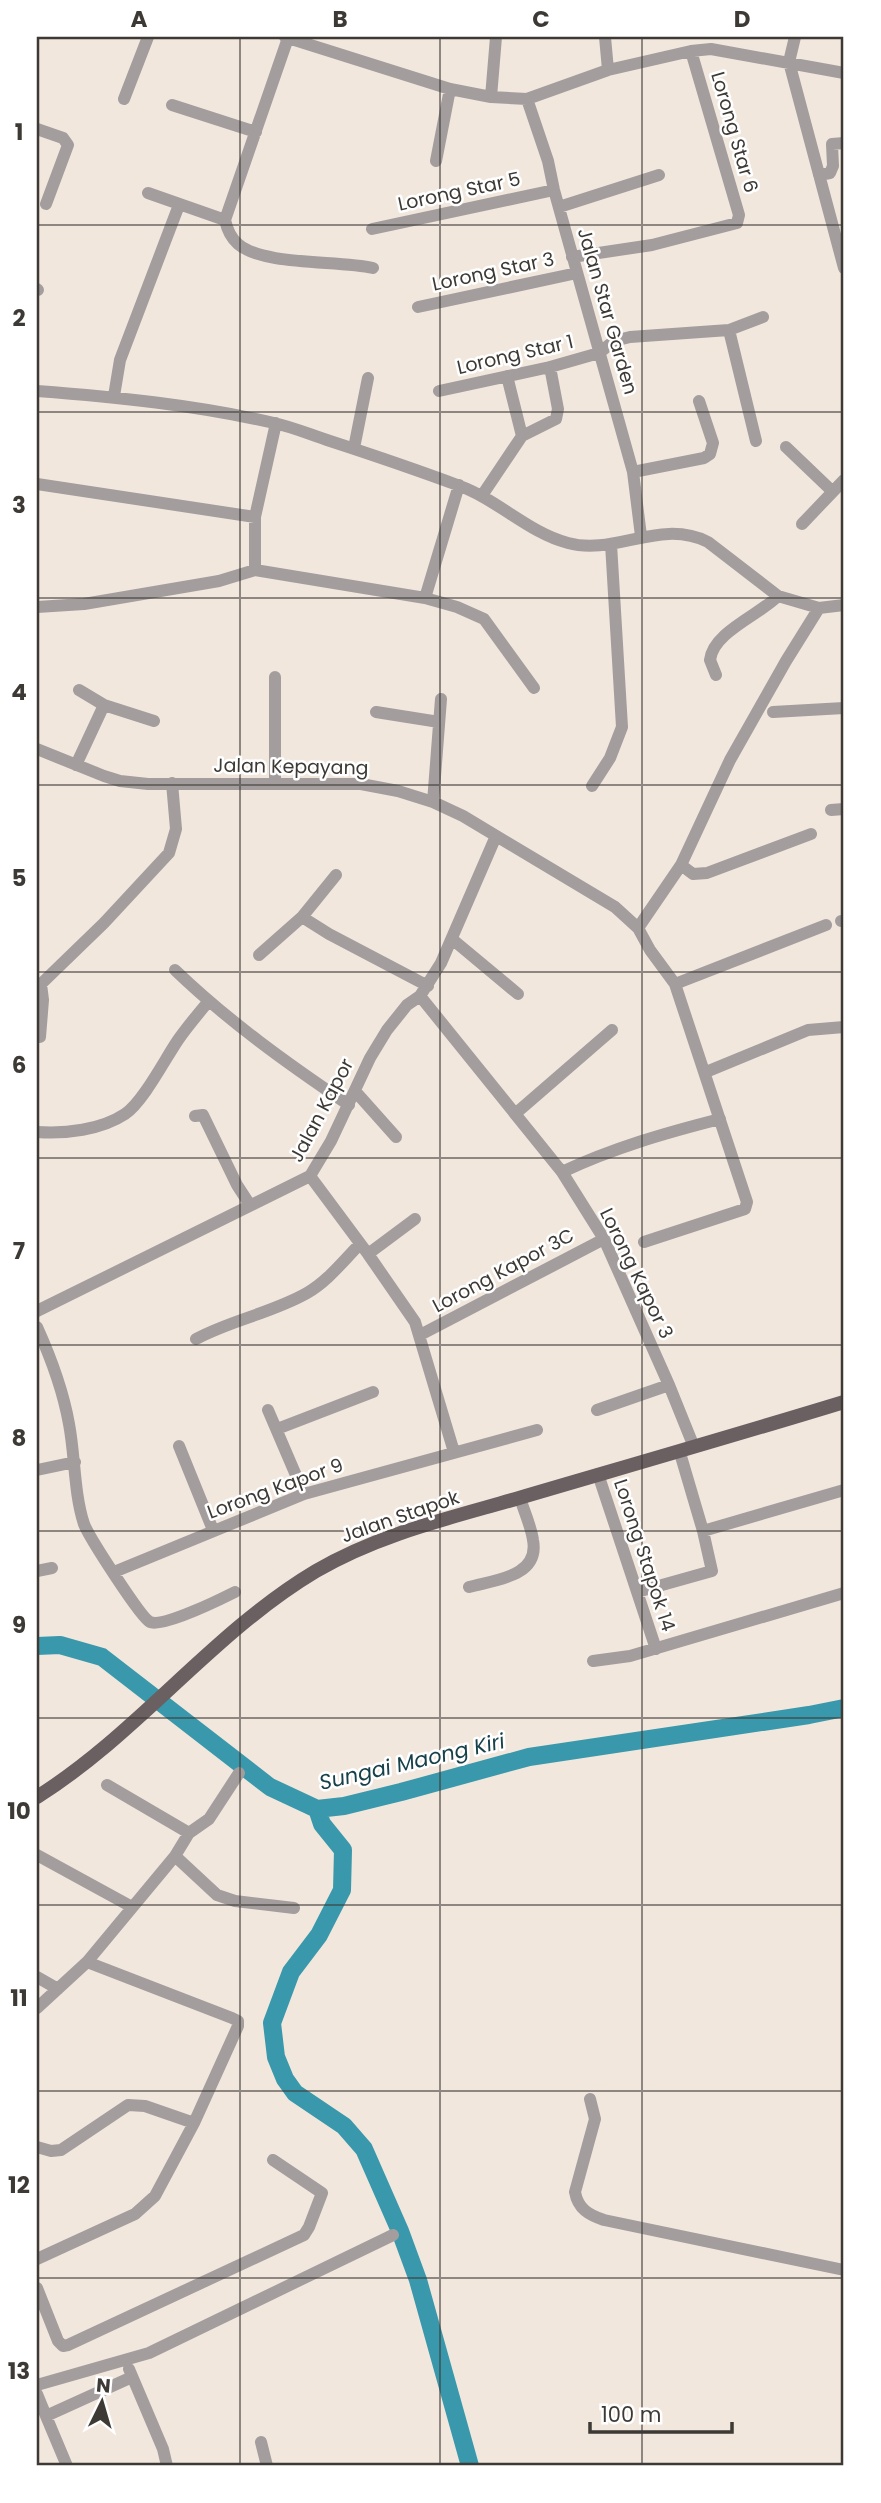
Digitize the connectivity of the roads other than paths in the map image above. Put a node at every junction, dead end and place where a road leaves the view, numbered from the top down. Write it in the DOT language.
graph roads {
  1 [pos="148,37"];
  2 [pos="287,37"];
  3 [pos="496,37"];
  4 [pos="605,37"];
  5 [pos="795,37"];
  6 [pos="691,51"];
  7 [pos="789,62"];
  8 [pos="608,70"];
  9 [pos="844,73"];
  10 [pos="450,89"];
  11 [pos="491,97"];
  12 [pos="124,99"];
  13 [pos="527,99"];
  14 [pos="172,105"];
  15 [pos="37,129"];
  16 [pos="256,132"];
  17 [pos="844,143"];
  18 [pos="436,161"];
  19 [pos="659,175"];
  20 [pos="819,176"];
  21 [pos="554,190"];
  22 [pos="148,193"];
  23 [pos="46,204"];
  24 [pos="179,205"];
  25 [pos="559,207"];
  26 [pos="225,220"];
  27 [pos="372,229"];
  28 [pos="842,253"];
  29 [pos="572,257"];
  30 [pos="373,268"];
  31 [pos="844,268"];
  32 [pos="577,273"];
  33 [pos="418,307"];
  34 [pos="763,317"];
  35 [pos="729,330"];
  36 [pos="600,353"];
  37 [pos="550,367"];
  38 [pos="507,376"];
  39 [pos="368,378"];
  40 [pos="37,391"];
  41 [pos="439,391"];
  42 [pos="114,396"];
  43 [pos="699,401"];
  44 [pos="276,423"];
  45 [pos="522,436"];
  46 [pos="755,441"];
  47 [pos="786,447"];
  48 [pos="354,448"];
  49 [pos="633,472"];
  50 [pos="844,480"];
  51 [pos="37,484"];
  52 [pos="459,485"];
  53 [pos="832,491"];
  54 [pos="483,495"];
  55 [pos="256,517"];
  56 [pos="802,524"];
  57 [pos="641,536"];
  58 [pos="611,544"];
  59 [pos="255,570"];
  60 [pos="778,596"];
  61 [pos="425,598"];
  62 [pos="844,605"];
  63 [pos="37,607"];
  64 [pos="819,608"];
  65 [pos="716,675"];
  66 [pos="275,677"];
  67 [pos="534,688"];
  68 [pos="79,691"];
  69 [pos="441,699"];
  70 [pos="104,705"];
  71 [pos="844,708"];
  72 [pos="376,712"];
  73 [pos="773,712"];
  74 [pos="154,721"];
  75 [pos="439,722"];
  76 [pos="37,749"];
  77 [pos="76,765"];
  78 [pos="173,783"];
  79 [pos="275,783"];
  80 [pos="592,786"];
  81 [pos="433,802"];
  82 [pos="811,834"];
  83 [pos="496,836"];
  84 [pos="681,864"];
  85 [pos="336,876"];
  86 [pos="302,917"];
  87 [pos="826,925"];
  88 [pos="638,928"];
  89 [pos="452,939"];
  90 [pos="259,955"];
  91 [pos="175,970"];
  92 [pos="675,984"];
  93 [pos="424,991"];
  94 [pos="518,994"];
  95 [pos="208,1002"];
  96 [pos="844,1027"];
  97 [pos="612,1030"];
  98 [pos="40,1037"];
  99 [pos="706,1072"];
  100 [pos="355,1091"];
  101 [pos="349,1105"];
  102 [pos="515,1114"];
  103 [pos="195,1116"];
  104 [pos="720,1119"];
  105 [pos="37,1132"];
  106 [pos="396,1137"];
  107 [pos="562,1172"];
  108 [pos="310,1176"];
  109 [pos="250,1205"];
  110 [pos="415,1219"];
  111 [pos="604,1239"];
  112 [pos="644,1242"];
  113 [pos="364,1249"];
  114 [pos="37,1311"];
  115 [pos="37,1327"];
  116 [pos="421,1335"];
  117 [pos="195,1339"];
  118 [pos="669,1385"];
  119 [pos="373,1392"];
  120 [pos="844,1402"];
  121 [pos="268,1410"];
  122 [pos="597,1410"];
  123 [pos="277,1429"];
  124 [pos="537,1430"];
  125 [pos="179,1446"];
  126 [pos="694,1447"];
  127 [pos="454,1452"];
  128 [pos="680,1453"];
  129 [pos="75,1462"];
  130 [pos="37,1470"];
  131 [pos="598,1474"];
  132 [pos="844,1490"];
  133 [pos="304,1494"];
  134 [pos="520,1498"];
  135 [pos="213,1531"];
  136 [pos="703,1531"];
  137 [pos="52,1568"];
  138 [pos="37,1571"];
  139 [pos="114,1572"];
  140 [pos="469,1587"];
  141 [pos="235,1592"];
  142 [pos="637,1592"];
  143 [pos="844,1593"];
  144 [pos="656,1649"];
  145 [pos="593,1661"];
  146 [pos="239,1773"];
  147 [pos="107,1785"];
  148 [pos="37,1797"];
  149 [pos="189,1833"];
  150 [pos="37,1855"];
  151 [pos="175,1856"];
  152 [pos="132,1907"];
  153 [pos="294,1908"];
  154 [pos="87,1962"];
  155 [pos="37,1977"];
  156 [pos="58,1989"];
  157 [pos="37,2008"];
  158 [pos="590,2099"];
  159 [pos="194,2123"];
  160 [pos="37,2147"];
  161 [pos="273,2160"];
  162 [pos="393,2235"];
  163 [pos="37,2259"];
  164 [pos="844,2270"];
  165 [pos="37,2288"];
  166 [pos="126,2361"];
  167 [pos="132,2377"];
  168 [pos="37,2385"];
  169 [pos="37,2394"];
  170 [pos="46,2416"];
  171 [pos="261,2442"];
  172 [pos="67,2466"];
  173 [pos="167,2466"];
  174 [pos="267,2466"];
  1 -- 12 [label="street"];
  2 -- 10 [label="street"];
  2 -- 16 [label="street"];
  3 -- 11 [label="street"];
  4 -- 8 [label="street"];
  5 -- 7 [label="street"];
  6 -- 7 [label="street"];
  6 -- 8 [label="street"];
  6 -- 29 [label="street, Lorong Star 6"];
  7 -- 9 [label="street"];
  7 -- 20 [label="street"];
  8 -- 13 [label="street"];
  10 -- 11 [label="street"];
  10 -- 18 [label="street"];
  11 -- 13 [label="street"];
  13 -- 21 [label="street, Jalan Star Garden"];
  14 -- 16 [label="street"];
  15 -- 23 [label="street"];
  16 -- 26 [label="street"];
  17 -- 20 [label="street"];
  19 -- 25 [label="street"];
  20 -- 28 [label="street"];
  21 -- 25 [label="street, Jalan Star Garden"];
  21 -- 27 [label="street, Lorong Star 5"];
  22 -- 24 [label="street"];
  24 -- 26 [label="street"];
  24 -- 42 [label="street"];
  25 -- 29 [label="street, Jalan Star Garden"];
  26 -- 30 [label="street"];
  28 -- 31 [label="street"];
  29 -- 32 [label="street, Jalan Star Garden"];
  32 -- 33 [label="street, Lorong Star 3"];
  32 -- 36 [label="street, Jalan Star Garden"];
  34 -- 35 [label="street, Lorong Star 1"];
  35 -- 36 [label="street, Lorong Star 1"];
  35 -- 46 [label="street"];
  36 -- 37 [label="street, Lorong Star 1"];
  36 -- 49 [label="street, Jalan Star Garden"];
  37 -- 38 [label="street, Lorong Star 1"];
  37 -- 45 [label="street"];
  38 -- 41 [label="street, Lorong Star 1"];
  38 -- 45 [label="street"];
  39 -- 48 [label="street"];
  40 -- 42 [label="street"];
  42 -- 44 [label="street"];
  43 -- 49 [label="street"];
  44 -- 48 [label="street"];
  44 -- 55 [label="street"];
  45 -- 54 [label="street"];
  47 -- 53 [label="street"];
  48 -- 52 [label="street"];
  49 -- 57 [label="street, Jalan Star Garden"];
  50 -- 53 [label="street"];
  51 -- 55 [label="street"];
  52 -- 54 [label="street"];
  52 -- 61 [label="street"];
  53 -- 56 [label="street"];
  54 -- 58 [label="street"];
  55 -- 59 [label="street"];
  57 -- 58 [label="street"];
  57 -- 60 [label="street"];
  58 -- 80 [label="street"];
  59 -- 61 [label="street"];
  59 -- 63 [label="street"];
  60 -- 64 [label="street"];
  60 -- 65 [label="street"];
  61 -- 67 [label="street"];
  62 -- 64 [label="street"];
  64 -- 84 [label="street"];
  66 -- 79 [label="street"];
  68 -- 70 [label="street"];
  69 -- 75 [label="street"];
  70 -- 74 [label="street"];
  70 -- 77 [label="street"];
  71 -- 73 [label="street"];
  72 -- 75 [label="street"];
  75 -- 81 [label="street"];
  76 -- 77 [label="street, Jalan Kepayang"];
  77 -- 78 [label="street, Jalan Kepayang"];
  78 -- 79 [label="street, Jalan Kepayang"];
  78 -- 98 [label="street"];
  79 -- 81 [label="street, Jalan Kepayang"];
  81 -- 83 [label="street, Jalan Kepayang"];
  82 -- 84 [label="street"];
  83 -- 88 [label="street, Jalan Kepayang"];
  83 -- 89 [label="street, Jalan Kapor"];
  84 -- 88 [label="street"];
  85 -- 86 [label="street"];
  86 -- 90 [label="street"];
  86 -- 93 [label="street"];
  87 -- 92 [label="street"];
  88 -- 92 [label="street, Jalan Kepayang"];
  89 -- 93 [label="street, Jalan Kapor"];
  89 -- 94 [label="street"];
  91 -- 95 [label="street"];
  92 -- 99 [label="street, Jalan Kepayang"];
  93 -- 100 [label="street, Jalan Kapor"];
  93 -- 102 [label="street, Lorong Kapor 3"];
  95 -- 101 [label="street"];
  95 -- 105 [label="street"];
  96 -- 99 [label="street"];
  97 -- 102 [label="street"];
  99 -- 104 [label="street, Jalan Kepayang"];
  100 -- 101 [label="street, Jalan Kapor"];
  100 -- 106 [label="street"];
  101 -- 108 [label="street, Jalan Kapor"];
  102 -- 107 [label="street, Lorong Kapor 3"];
  103 -- 109 [label="street"];
  104 -- 107 [label="street"];
  104 -- 112 [label="street, Jalan Kepayang"];
  107 -- 111 [label="street, Lorong Kapor 3"];
  108 -- 109 [label="street, Jalan Kapor"];
  108 -- 113 [label="street"];
  109 -- 114 [label="street, Jalan Kapor"];
  110 -- 113 [label="street"];
  111 -- 116 [label="street, Lorong Kapor 3C"];
  111 -- 118 [label="street, Lorong Kapor 3"];
  113 -- 116 [label="street"];
  113 -- 117 [label="street"];
  115 -- 129 [label="street"];
  116 -- 127 [label="street"];
  118 -- 122 [label="street"];
  118 -- 126 [label="street, Lorong Kapor 3"];
  119 -- 123 [label="street"];
  120 -- 126 [label="main road, Jalan Stapok"];
  121 -- 123 [label="street"];
  123 -- 133 [label="street"];
  124 -- 127 [label="street, Lorong Kapor 9"];
  125 -- 135 [label="street"];
  126 -- 128 [label="main road, Jalan Stapok"];
  127 -- 133 [label="street, Lorong Kapor 9"];
  128 -- 131 [label="main road, Jalan Stapok"];
  128 -- 136 [label="street"];
  129 -- 130 [label="street"];
  129 -- 139 [label="street"];
  131 -- 134 [label="main road, Jalan Stapok"];
  131 -- 142 [label="street, Lorong Stapok 14"];
  132 -- 136 [label="street"];
  133 -- 135 [label="street, Lorong Kapor 9"];
  134 -- 140 [label="street"];
  134 -- 148 [label="main road, Jalan Stapok"];
  135 -- 139 [label="street, Lorong Kapor 9"];
  136 -- 142 [label="street"];
  137 -- 138 [label="street"];
  139 -- 141 [label="street"];
  142 -- 144 [label="street, Lorong Stapok 14"];
  143 -- 144 [label="street"];
  144 -- 145 [label="street"];
  146 -- 149 [label="street"];
  147 -- 149 [label="street"];
  149 -- 151 [label="street"];
  150 -- 152 [label="street"];
  151 -- 152 [label="street"];
  151 -- 153 [label="street"];
  152 -- 154 [label="street"];
  154 -- 156 [label="street"];
  154 -- 159 [label="street"];
  155 -- 156 [label="street"];
  156 -- 157 [label="street"];
  158 -- 164 [label="street"];
  159 -- 160 [label="street"];
  159 -- 163 [label="street"];
  161 -- 165 [label="street"];
  162 -- 166 [label="street"];
  166 -- 167 [label="street"];
  166 -- 168 [label="street"];
  167 -- 170 [label="street"];
  167 -- 173 [label="street"];
  169 -- 170 [label="street"];
  170 -- 172 [label="street"];
  171 -- 174 [label="street"];
}
